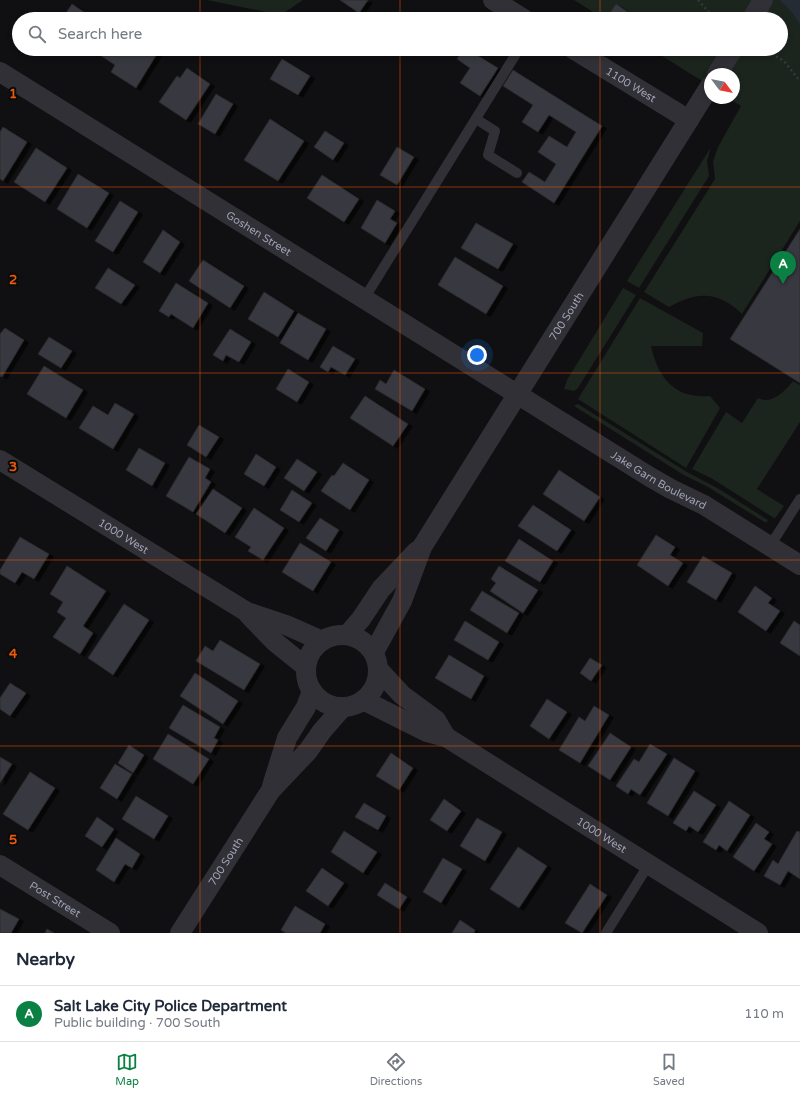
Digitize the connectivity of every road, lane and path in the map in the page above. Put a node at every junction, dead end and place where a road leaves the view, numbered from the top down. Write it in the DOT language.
graph roads {
  1 [pos="493,0"];
  2 [pos="698,0"];
  3 [pos="763,0"];
  4 [pos="513,12"];
  5 [pos="709,12"];
  6 [pos="756,12"];
  7 [pos="515,56"];
  8 [pos="584,56"];
  9 [pos="729,56"];
  10 [pos="775,56"];
  11 [pos="721,68"];
  12 [pos="0,72"];
  13 [pos="800,81"];
  14 [pos="704,96"];
  15 [pos="476,119"];
  16 [pos="689,120"];
  17 [pos="517,173"];
  18 [pos="364,299"];
  19 [pos="517,394"];
  20 [pos="0,460"];
  21 [pos="800,499"];
  22 [pos="770,546"];
  23 [pos="422,547"];
  24 [pos="800,565"];
  25 [pos="247,612"];
  26 [pos="347,635"];
  27 [pos="322,641"];
  28 [pos="376,661"];
  29 [pos="306,667"];
  30 [pos="312,691"];
  31 [pos="363,700"];
  32 [pos="343,707"];
  33 [pos="446,737"];
  34 [pos="271,790"];
  35 [pos="649,864"];
  36 [pos="0,865"];
  37 [pos="110,933"];
  38 [pos="180,933"];
  39 [pos="606,933"];
  40 [pos="758,933"];
  1 -- 4 [label="street"];
  2 -- 5 [label="path"];
  3 -- 6 [label="street"];
  7 -- 15 [label="lane"];
  8 -- 16 [label="street, 1100 West"];
  9 -- 11 [label="street"];
  10 -- 13 [label="path"];
  12 -- 18 [label="street, Goshen Street"];
  14 -- 16 [label="street, 700 South"];
  15 -- 17 [label="lane"];
  15 -- 18 [label="lane"];
  16 -- 19 [label="street, 700 South"];
  18 -- 19 [label="street, Goshen Street"];
  19 -- 22 [label="street, Jake Garn Boulevard"];
  19 -- 23 [label="street, 700 South"];
  20 -- 25 [label="street, 1000 West"];
  21 -- 22 [label="lane"];
  22 -- 24 [label="street, Jake Garn Boulevard"];
  23 -- 26 [label="street, 700 South"];
  23 -- 28 [label="street, 700 South"];
  25 -- 27 [label="street, 1000 West"];
  25 -- 29 [label="street, 1000 West"];
  26 -- 27 [label="street"];
  26 -- 28 [label="street"];
  27 -- 29 [label="street"];
  28 -- 31 [label="street"];
  28 -- 33 [label="street, 1000 West"];
  29 -- 30 [label="street"];
  30 -- 32 [label="street"];
  30 -- 34 [label="street, 700 South"];
  31 -- 32 [label="street"];
  31 -- 33 [label="street, 1000 West"];
  32 -- 34 [label="street, 700 South"];
  33 -- 35 [label="street, 1000 West"];
  34 -- 38 [label="street, 700 South"];
  35 -- 39 [label="lane"];
  35 -- 40 [label="street, 1000 West"];
  36 -- 37 [label="street, Post Street"];
}
